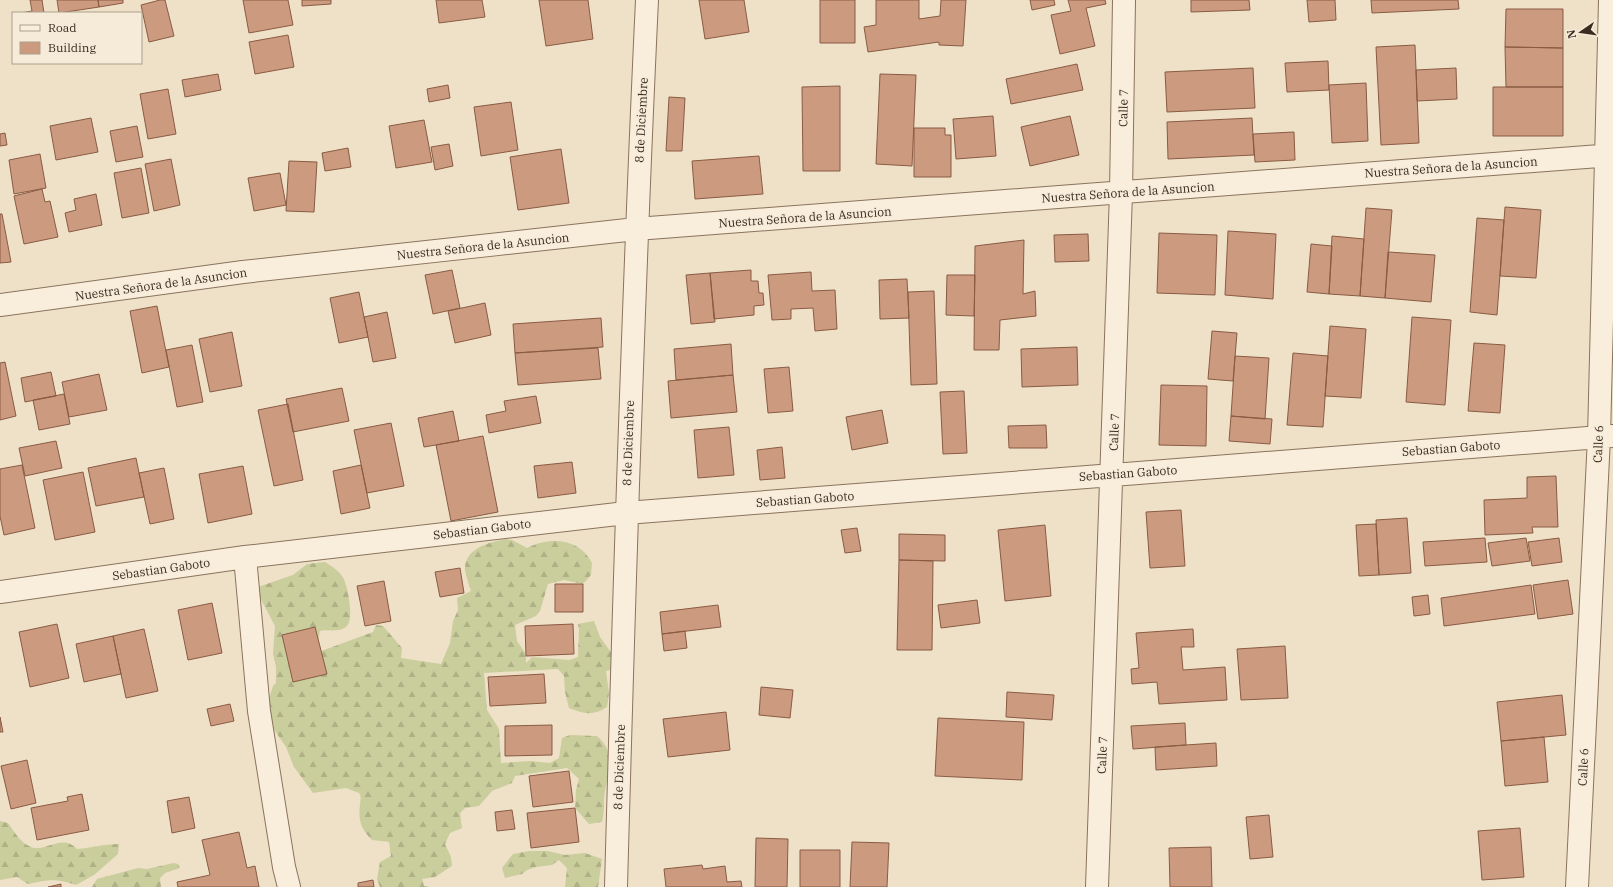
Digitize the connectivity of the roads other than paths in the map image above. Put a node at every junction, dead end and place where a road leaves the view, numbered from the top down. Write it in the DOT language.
graph roads {
  1 [pos="647,0"];
  2 [pos="1124,0"];
  3 [pos="1610,0"];
  4 [pos="1610,155"];
  5 [pos="1121,193"];
  6 [pos="636,229"];
  7 [pos="0,306"];
  8 [pos="1606,436"];
  9 [pos="1112,475"];
  10 [pos="626,513"];
  11 [pos="245,557"];
  12 [pos="0,592"];
  13 [pos="289,887"];
  14 [pos="616,887"];
  15 [pos="1097,887"];
  16 [pos="1577,887"];
  1 -- 6 [label="street, 8 de Diciembre"];
  2 -- 5 [label="street, Calle 7"];
  3 -- 4 [label="street, Calle 6"];
  4 -- 5 [label="street, Nuestra Señora de la Asuncion"];
  4 -- 8 [label="street, Calle 6"];
  5 -- 6 [label="street, Nuestra Señora de la Asuncion"];
  5 -- 9 [label="street, Calle 7"];
  6 -- 7 [label="street, Nuestra Señora de la Asuncion"];
  6 -- 10 [label="street, 8 de Diciembre"];
  8 -- 9 [label="street, Sebastian Gaboto"];
  8 -- 16 [label="street, Calle 6"];
  9 -- 10 [label="street, Sebastian Gaboto"];
  9 -- 15 [label="street, Calle 7"];
  10 -- 11 [label="street, Sebastian Gaboto"];
  10 -- 14 [label="street, 8 de Diciembre"];
  11 -- 12 [label="street, Sebastian Gaboto"];
  11 -- 13 [label="street"];
}
